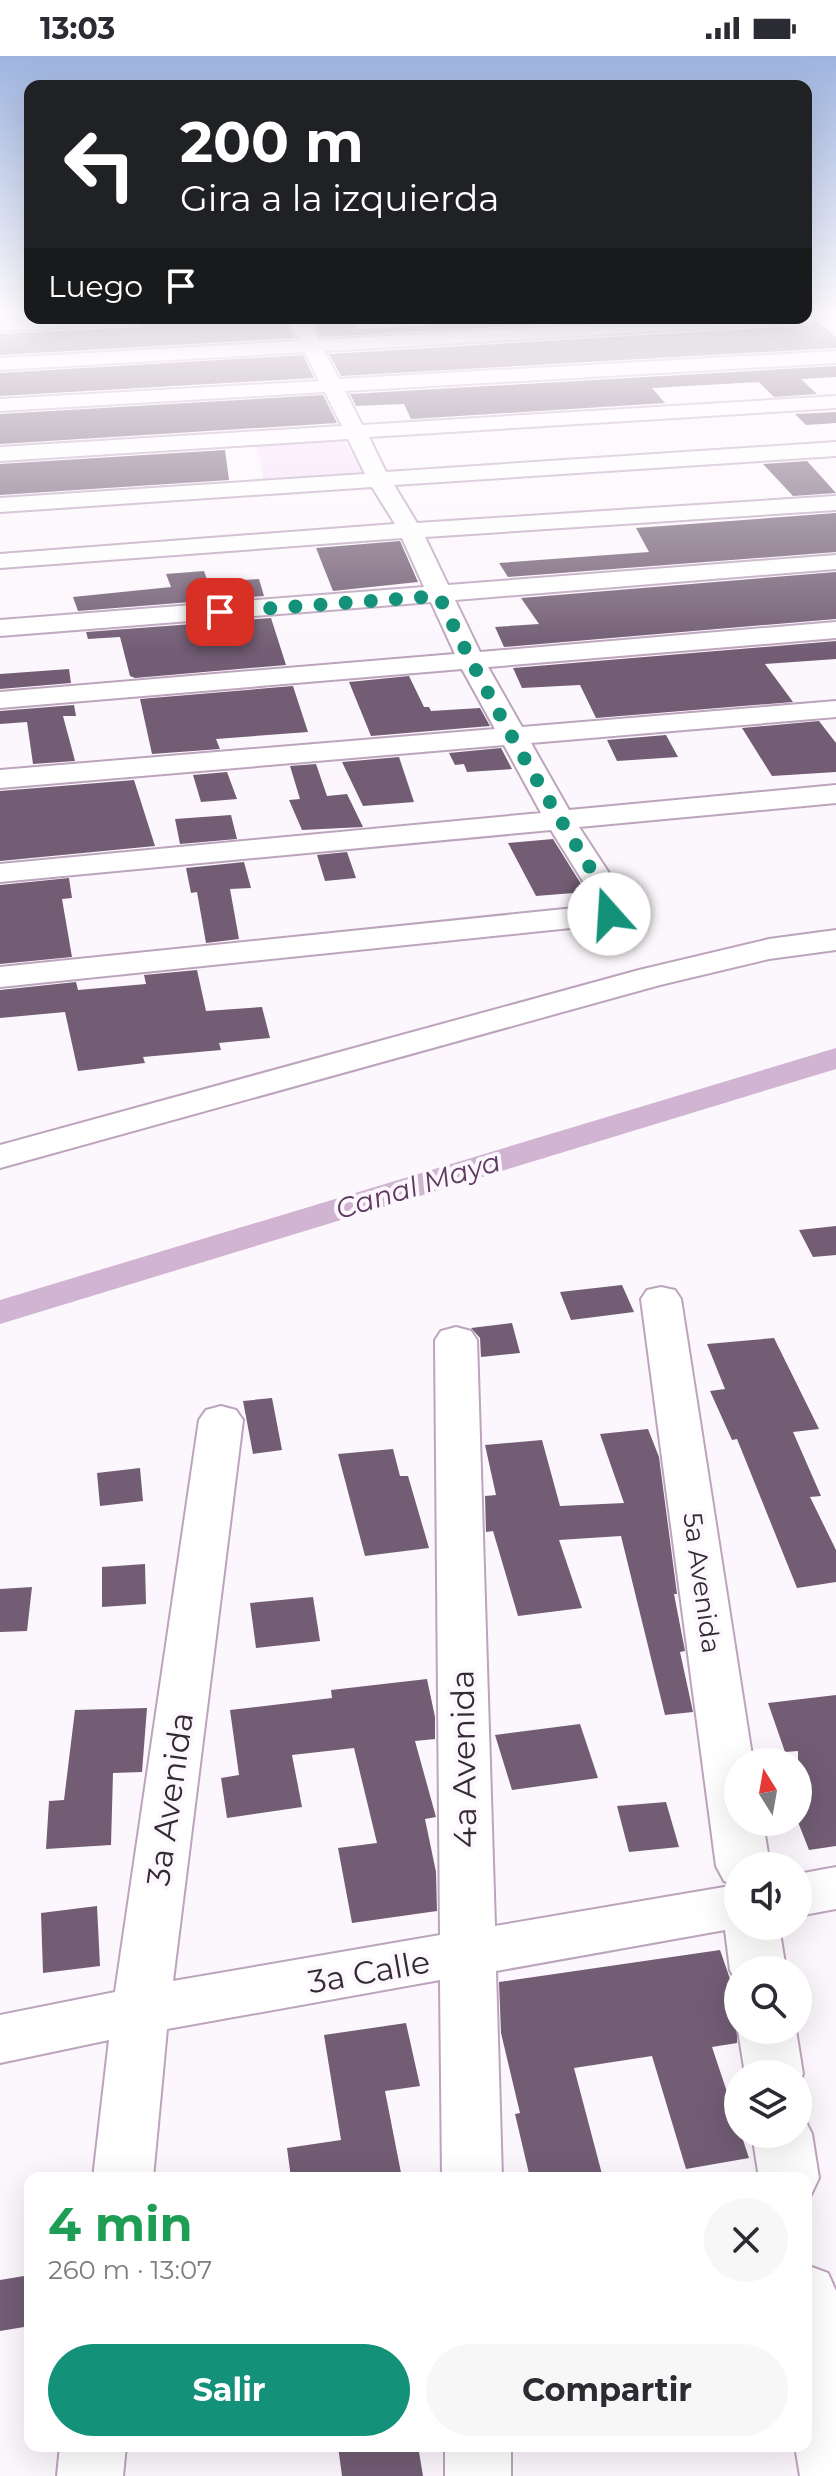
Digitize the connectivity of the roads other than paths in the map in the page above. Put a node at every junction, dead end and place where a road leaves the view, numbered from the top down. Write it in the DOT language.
graph roads {
  1 [pos="352,426"];
  2 [pos="424,426"];
  3 [pos="791,426"];
  4 [pos="354,430"];
  5 [pos="0,454"];
  6 [pos="826,456"];
  7 [pos="378,478"];
  8 [pos="836,503"];
  9 [pos="0,505"];
  10 [pos="410,530"];
  11 [pos="0,561"];
  12 [pos="836,562"];
  13 [pos="439,596"];
  14 [pos="0,628"];
  15 [pos="836,630"];
  16 [pos="471,661"];
  17 [pos="0,700"];
  18 [pos="836,709"];
  19 [pos="511,735"];
  20 [pos="0,779"];
  21 [pos="836,794"];
  22 [pos="560,821"];
  23 [pos="0,873"];
  24 [pos="836,940"];
  25 [pos="0,977"];
  26 [pos="8,1146"];
  27 [pos="661,1299"];
  28 [pos="456,1340"];
  29 [pos="221,1420"];
  30 [pos="741,1852"];
  31 [pos="836,1888"];
  32 [pos="812,1892"];
  33 [pos="724,1909"];
  34 [pos="467,1955"];
  35 [pos="141,2010"];
  36 [pos="0,2039"];
  37 [pos="784,2148"];
  38 [pos="124,2172"];
  39 [pos="472,2172"];
  40 [pos="788,2172"];
  41 [pos="812,2334"];
  42 [pos="92,2452"];
  43 [pos="478,2452"];
  44 [pos="90,2476"];
  45 [pos="478,2476"];
  46 [pos="833,2476"];
  1 -- 4 [label="street"];
  2 -- 4 [label="street"];
  3 -- 6 [label="street"];
  4 -- 5 [label="street"];
  4 -- 7 [label="street"];
  6 -- 7 [label="street"];
  7 -- 9 [label="street"];
  7 -- 10 [label="street"];
  8 -- 10 [label="street"];
  10 -- 11 [label="street"];
  10 -- 13 [label="street"];
  12 -- 13 [label="street"];
  13 -- 14 [label="street"];
  13 -- 16 [label="street"];
  15 -- 16 [label="street"];
  16 -- 17 [label="street"];
  16 -- 19 [label="street"];
  18 -- 19 [label="street"];
  19 -- 20 [label="street"];
  19 -- 22 [label="street"];
  21 -- 22 [label="street"];
  22 -- 23 [label="street"];
  22 -- 25 [label="street"];
  24 -- 26 [label="street"];
  27 -- 30 [label="street, 5a Avenida"];
  28 -- 34 [label="street, 4a Avenida"];
  29 -- 35 [label="street, 3a Avenida"];
  31 -- 32 [label="street"];
  33 -- 34 [label="street, 3a Calle"];
  34 -- 35 [label="street, 3a Calle"];
  34 -- 39 [label="street, 4a Avenida"];
  35 -- 36 [label="street, 3a Calle"];
  35 -- 38 [label="street, 3a Avenida"];
  37 -- 40 [label="street"];
  41 -- 46 [label="street"];
  42 -- 44 [label="street"];
  43 -- 45 [label="street"];
}
